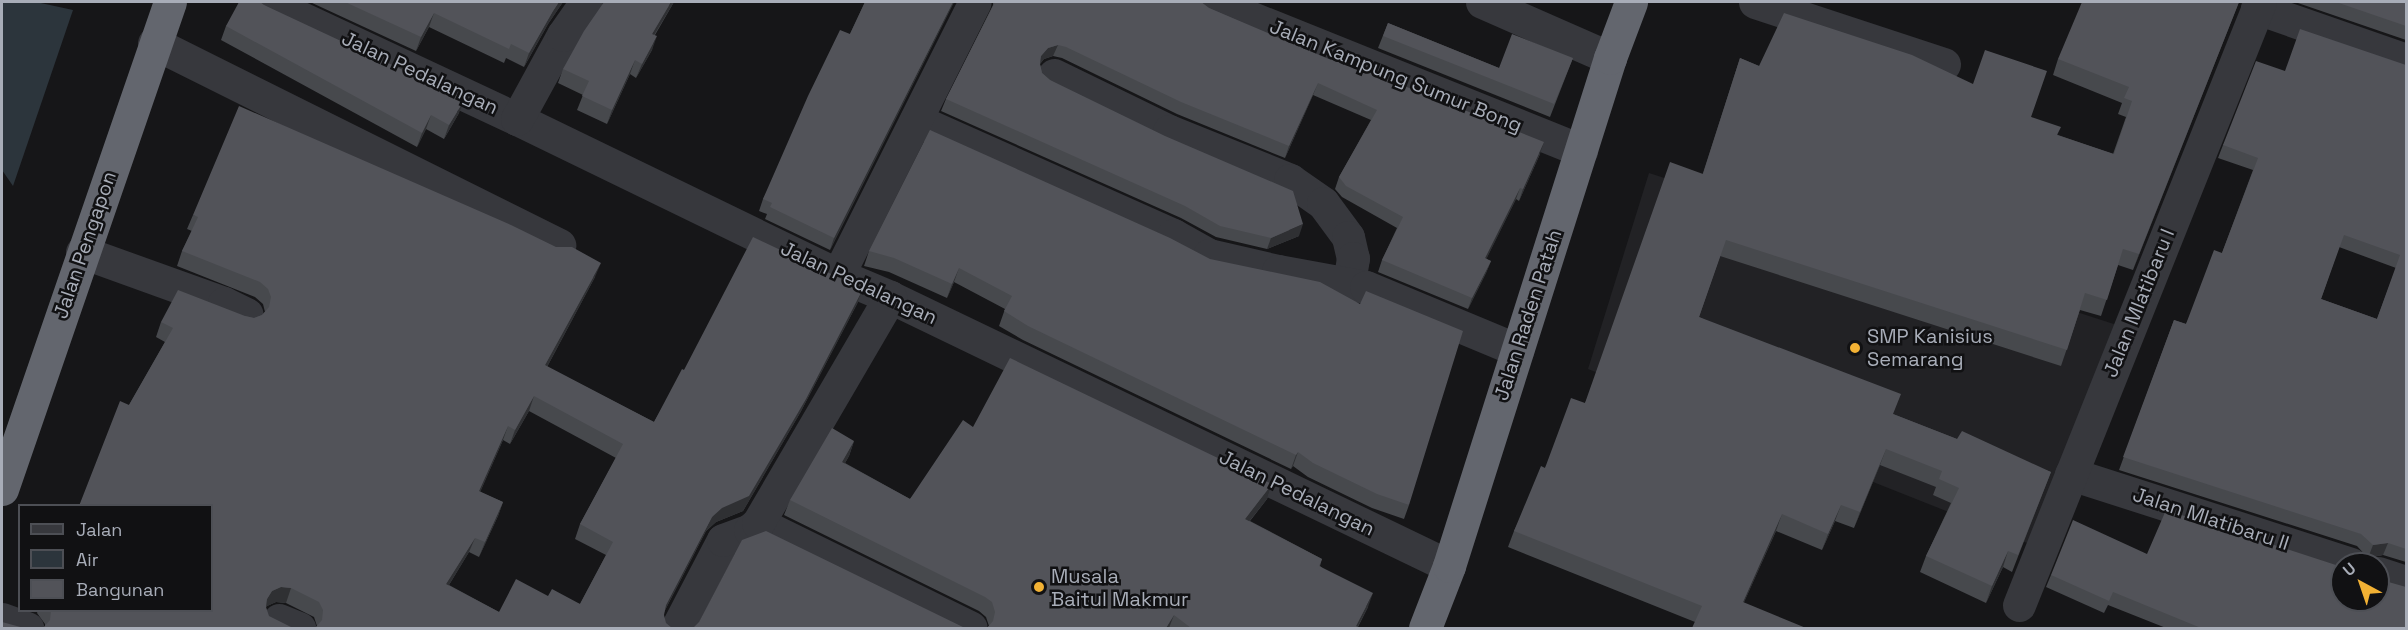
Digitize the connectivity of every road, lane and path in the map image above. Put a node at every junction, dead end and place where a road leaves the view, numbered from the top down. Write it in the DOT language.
graph roads {
  1 [pos="169,2"];
  2 [pos="267,2"];
  3 [pos="586,2"];
  4 [pos="975,2"];
  5 [pos="1212,2"];
  6 [pos="1482,2"];
  7 [pos="1631,2"];
  8 [pos="1755,2"];
  9 [pos="2258,5"];
  10 [pos="154,42"];
  11 [pos="1610,58"];
  12 [pos="2406,60"];
  13 [pos="1944,64"];
  14 [pos="1054,75"];
  15 [pos="517,119"];
  16 [pos="916,120"];
  17 [pos="1581,150"];
  18 [pos="560,245"];
  19 [pos="82,252"];
  20 [pos="838,275"];
  21 [pos="1349,283"];
  22 [pos="890,297"];
  23 [pos="247,314"];
  24 [pos="1517,350"];
  25 [pos="2071,474"];
  26 [pos="2,489"];
  27 [pos="758,523"];
  28 [pos="2330,557"];
  29 [pos="1449,567"];
  30 [pos="2390,577"];
  31 [pos="2406,582"];
  32 [pos="2019,605"];
  33 [pos="2,619"];
  34 [pos="27,628"];
  35 [pos="677,628"];
  36 [pos="971,628"];
  37 [pos="1425,628"];
  1 -- 10 [label="highway, Jalan Pengapon"];
  2 -- 15 [label="street, Jalan Pedalangan"];
  3 -- 15 [label="street"];
  4 -- 16 [label="street"];
  5 -- 17 [label="street, Jalan Kampung Sumur Bong"];
  6 -- 11 [label="street"];
  7 -- 11 [label="highway, Jalan Raden Patah"];
  8 -- 13 [label="street"];
  9 -- 12 [label="street"];
  9 -- 25 [label="street, Jalan Mlatibaru I"];
  10 -- 18 [label="street"];
  10 -- 19 [label="highway, Jalan Pengapon"];
  11 -- 17 [label="highway, Jalan Raden Patah"];
  14 -- 21 [label="street"];
  15 -- 20 [label="street, Jalan Pedalangan"];
  16 -- 20 [label="street"];
  16 -- 21 [label="street"];
  17 -- 24 [label="highway, Jalan Raden Patah"];
  19 -- 23 [label="street"];
  19 -- 26 [label="highway, Jalan Pengapon"];
  20 -- 22 [label="street, Jalan Pedalangan"];
  21 -- 24 [label="street"];
  22 -- 27 [label="street"];
  22 -- 29 [label="street, Jalan Pedalangan"];
  24 -- 29 [label="highway, Jalan Raden Patah"];
  25 -- 28 [label="street, Jalan Mlatibaru II"];
  25 -- 32 [label="street, Jalan Mlatibaru I"];
  27 -- 35 [label="street"];
  27 -- 36 [label="street"];
  29 -- 37 [label="highway, Jalan Raden Patah"];
  30 -- 31 [label="street"];
  33 -- 34 [label="street"];
}
